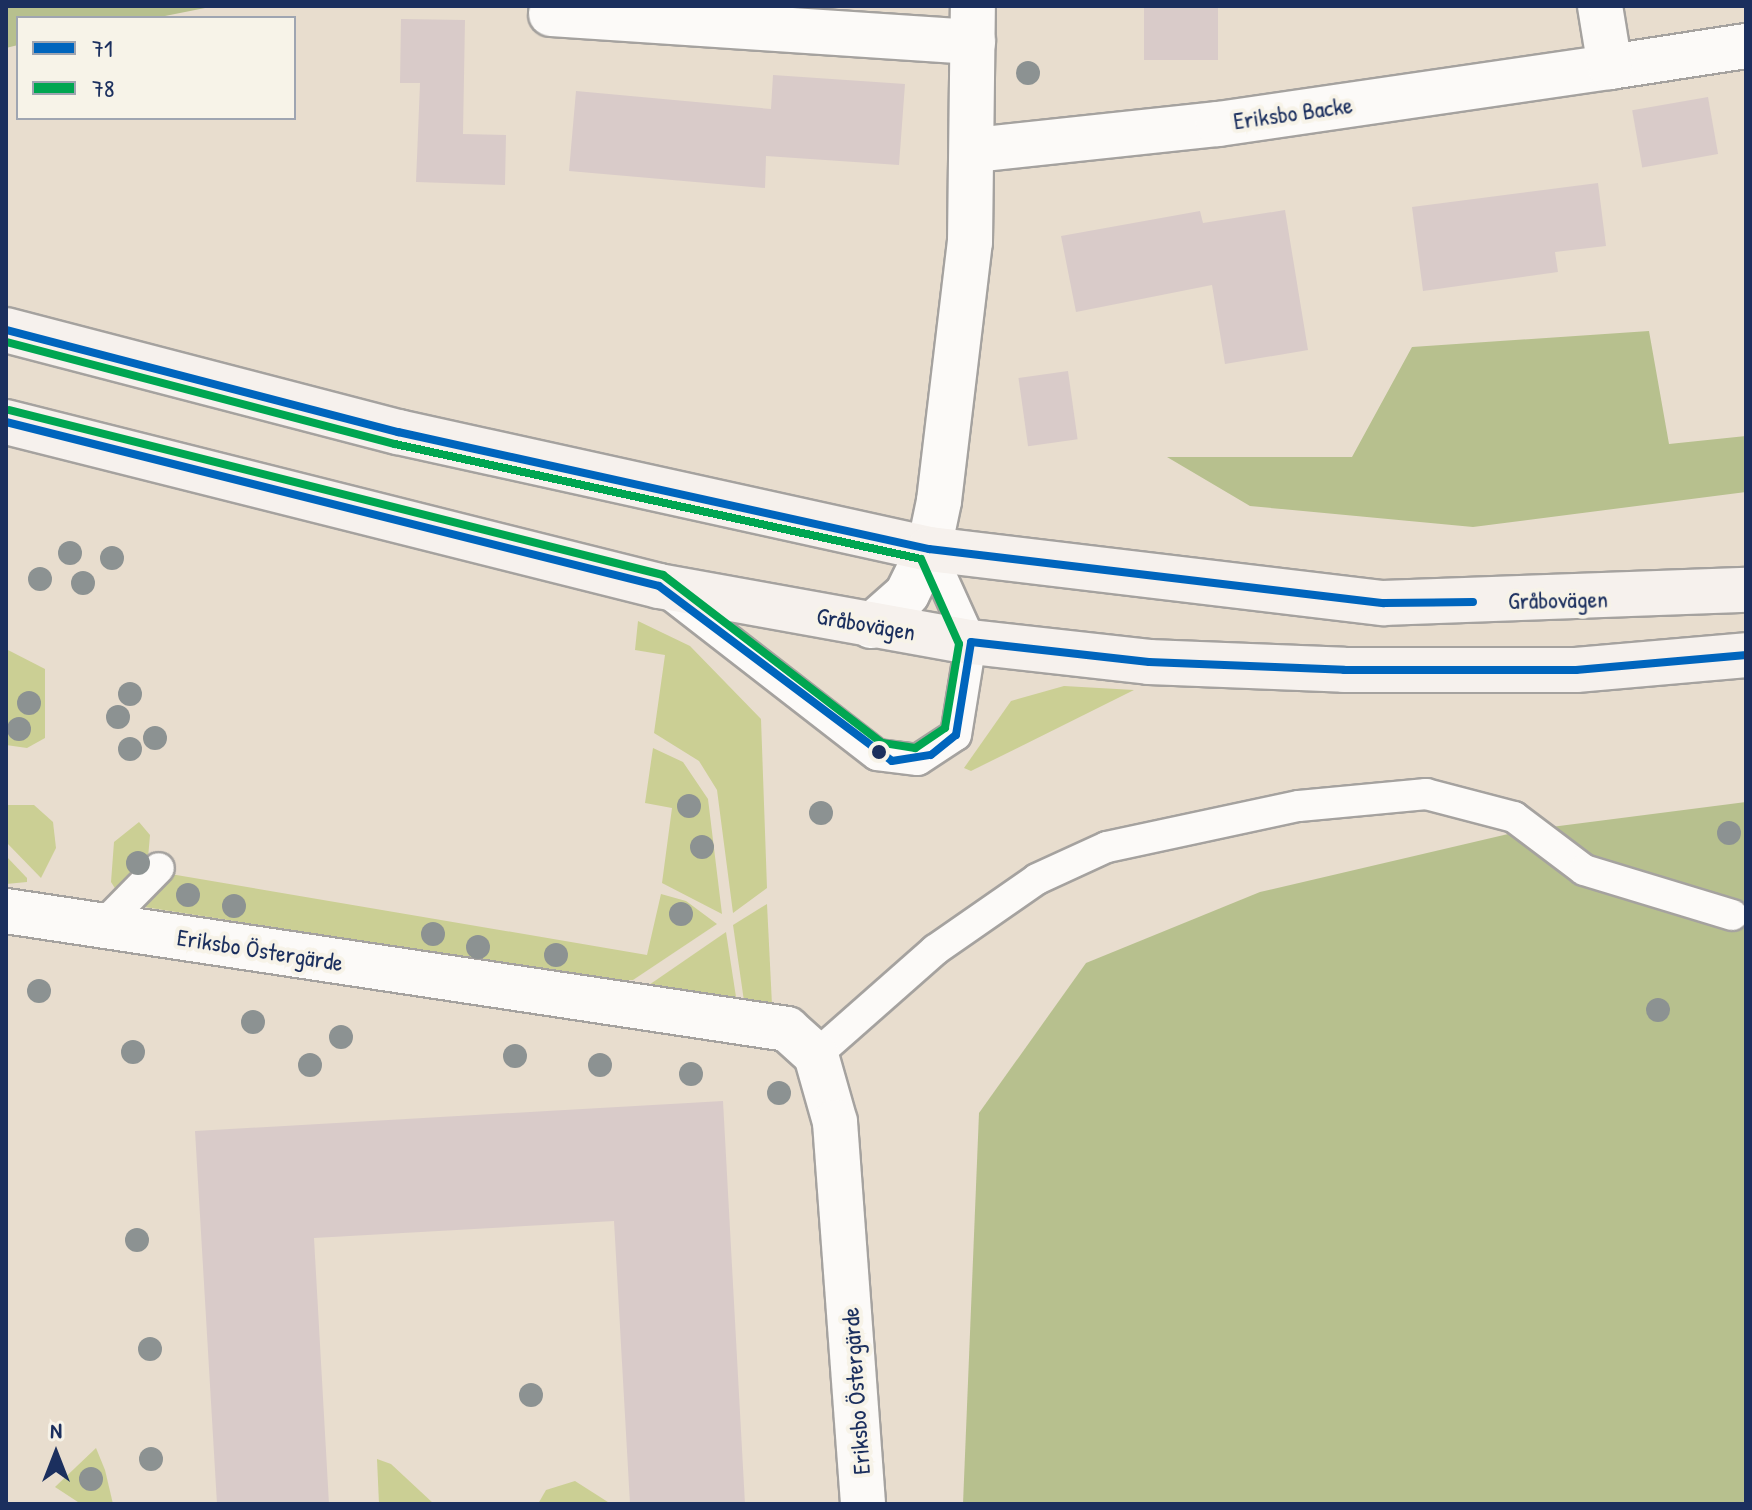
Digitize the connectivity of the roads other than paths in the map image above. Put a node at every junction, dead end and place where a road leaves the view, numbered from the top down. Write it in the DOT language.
graph roads {
  1 [pos="1600,6"];
  2 [pos="551,14"];
  3 [pos="973,24"];
  4 [pos="1746,46"];
  5 [pos="1610,67"];
  6 [pos="974,150"];
  7 [pos="6,330"];
  8 [pos="6,422"];
  9 [pos="929,549"];
  10 [pos="659,586"];
  11 [pos="1746,590"];
  12 [pos="871,626"];
  13 [pos="971,642"];
  14 [pos="1746,655"];
  15 [pos="159,868"];
  16 [pos="6,911"];
  17 [pos="1732,915"];
  18 [pos="102,926"];
  19 [pos="816,1055"];
  20 [pos="863,1504"];
  1 -- 5 [label="street"];
  2 -- 3 [label="street"];
  3 -- 6 [label="street"];
  4 -- 5 [label="street, Eriksbo Backe"];
  5 -- 6 [label="street, Eriksbo Backe"];
  6 -- 9 [label="street"];
  7 -- 9 [label="main road, Gråbovägen"];
  8 -- 10 [label="main road, Gråbovägen"];
  9 -- 11 [label="main road, Gråbovägen"];
  9 -- 12 [label="street"];
  9 -- 13 [label="lane"];
  10 -- 12 [label="main road, Gråbovägen"];
  10 -- 13 [label="lane"];
  12 -- 13 [label="main road, Gråbovägen"];
  13 -- 14 [label="main road, Gråbovägen"];
  15 -- 18 [label="lane"];
  16 -- 18 [label="street, Eriksbo Östergärde"];
  17 -- 19 [label="lane"];
  18 -- 19 [label="street, Eriksbo Östergärde"];
  19 -- 20 [label="street, Eriksbo Östergärde"];
}
